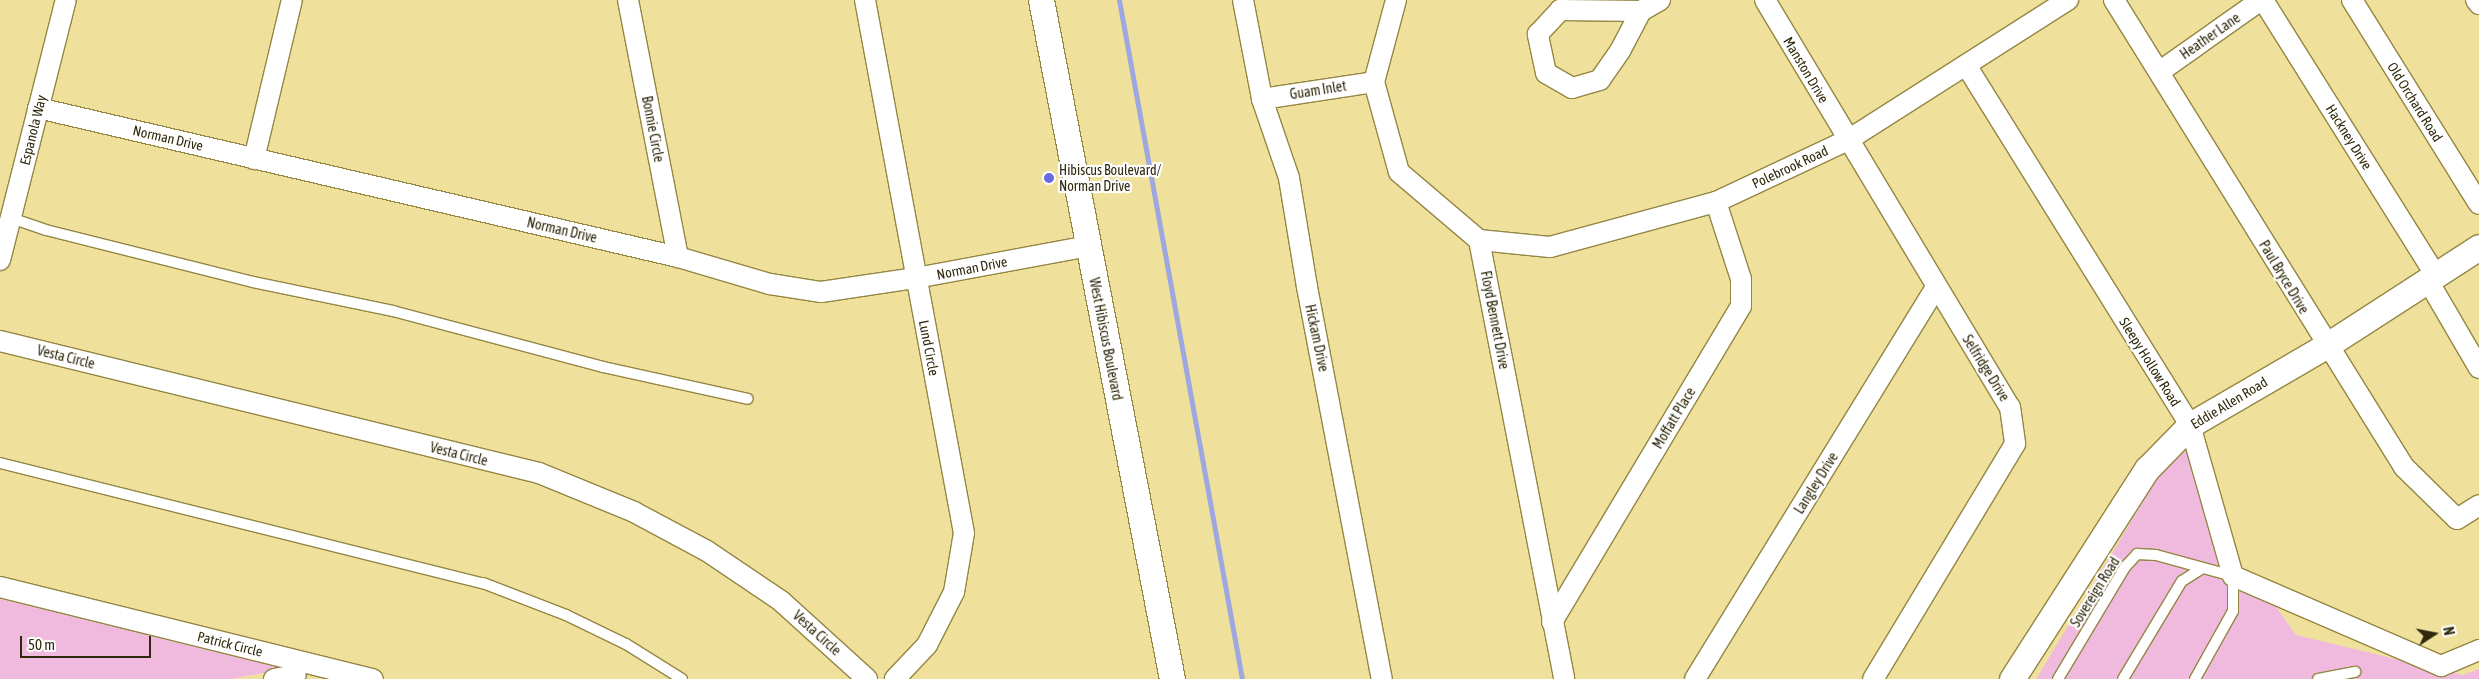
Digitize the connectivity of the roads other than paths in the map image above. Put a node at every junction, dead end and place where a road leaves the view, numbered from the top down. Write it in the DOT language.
graph roads {
  1 [pos="66,0"];
  2 [pos="292,0"];
  3 [pos="628,0"];
  4 [pos="865,0"];
  5 [pos="1041,0"];
  6 [pos="1243,0"];
  7 [pos="1396,0"];
  8 [pos="1660,0"];
  9 [pos="1765,0"];
  10 [pos="2068,0"];
  11 [pos="2114,0"];
  12 [pos="2262,0"];
  13 [pos="2352,0"];
  14 [pos="2476,0"];
  15 [pos="2479,4"];
  16 [pos="1641,11"];
  17 [pos="1966,65"];
  18 [pos="2159,72"];
  19 [pos="1374,82"];
  20 [pos="1262,99"];
  21 [pos="38,108"];
  22 [pos="1848,140"];
  23 [pos="254,159"];
  24 [pos="1716,202"];
  25 [pos="2479,204"];
  26 [pos="10,218"];
  27 [pos="1480,240"];
  28 [pos="1088,246"];
  29 [pos="2479,246"];
  30 [pos="678,257"];
  31 [pos="0,260"];
  32 [pos="2431,277"];
  33 [pos="916,278"];
  34 [pos="1936,288"];
  35 [pos="0,341"];
  36 [pos="2326,346"];
  37 [pos="2479,368"];
  38 [pos="748,399"];
  39 [pos="2190,425"];
  40 [pos="0,463"];
  41 [pos="2479,505"];
  42 [pos="2201,569"];
  43 [pos="2233,576"];
  44 [pos="0,587"];
  45 [pos="1552,622"];
  46 [pos="2479,650"];
  47 [pos="295,671"];
  48 [pos="2355,672"];
  49 [pos="274,679"];
  50 [pos="373,679"];
  51 [pos="682,679"];
  52 [pos="866,679"];
  53 [pos="895,679"];
  54 [pos="1172,679"];
  55 [pos="1382,679"];
  56 [pos="1564,679"];
  57 [pos="1696,679"];
  58 [pos="1873,679"];
  59 [pos="2012,679"];
  60 [pos="2058,679"];
  61 [pos="2123,679"];
  62 [pos="2195,679"];
  63 [pos="2318,679"];
  1 -- 21 [label="street, Espanola Way"];
  2 -- 23 [label="street"];
  3 -- 30 [label="street, Bonnie Circle"];
  4 -- 33 [label="street, Lund Circle"];
  5 -- 28 [label="street, West Hibiscus Boulevard"];
  6 -- 20 [label="street, Hickam Drive"];
  7 -- 19 [label="street"];
  8 -- 16 [label="street"];
  9 -- 22 [label="street, Manston Drive"];
  10 -- 17 [label="street, Polebrook Road"];
  11 -- 18 [label="street, Paul Bryce Drive"];
  12 -- 18 [label="street, Heather Lane"];
  12 -- 32 [label="street, Hackney Drive"];
  13 -- 25 [label="street, Old Orchard Road"];
  14 -- 15 [label="street"];
  16 -- 16 [label="street"];
  17 -- 22 [label="street, Polebrook Road"];
  17 -- 39 [label="street, Sleepy Hollow Road"];
  18 -- 36 [label="street, Paul Bryce Drive"];
  19 -- 20 [label="street, Guam Inlet"];
  19 -- 27 [label="street"];
  20 -- 55 [label="street, Hickam Drive"];
  21 -- 23 [label="street, Norman Drive"];
  21 -- 26 [label="street, Espanola Way"];
  22 -- 24 [label="street, Polebrook Road"];
  22 -- 34 [label="street, Selfridge Drive"];
  23 -- 30 [label="street, Norman Drive"];
  24 -- 27 [label="street, Polebrook Road"];
  24 -- 45 [label="street, Moffatt Place"];
  26 -- 31 [label="street, Espanola Way"];
  26 -- 38 [label="lane"];
  27 -- 45 [label="street, Floyd Bennett Drive"];
  28 -- 33 [label="street, Norman Drive"];
  28 -- 54 [label="street, West Hibiscus Boulevard"];
  29 -- 32 [label="street, Eddie Allen Road"];
  30 -- 33 [label="street, Norman Drive"];
  32 -- 36 [label="street, Eddie Allen Road"];
  32 -- 37 [label="street, Hackney Drive"];
  33 -- 53 [label="street, Lund Circle"];
  34 -- 57 [label="street, Langley Drive"];
  34 -- 58 [label="street, Selfridge Drive"];
  35 -- 52 [label="street, Vesta Circle"];
  36 -- 39 [label="street, Eddie Allen Road"];
  36 -- 41 [label="street, Paul Bryce Drive"];
  39 -- 43 [label="street, Sleepy Hollow Road"];
  39 -- 59 [label="street, Eddie Allen Road"];
  40 -- 51 [label="lane"];
  42 -- 43 [label="lane, Sovereign Road"];
  42 -- 60 [label="lane, Sovereign Road"];
  42 -- 61 [label="lane"];
  43 -- 46 [label="street"];
  43 -- 62 [label="lane"];
  44 -- 47 [label="street, Patrick Circle"];
  45 -- 56 [label="street, Floyd Bennett Drive"];
  47 -- 49 [label="street"];
  47 -- 50 [label="street, Patrick Circle"];
  48 -- 63 [label="lane"];
}
